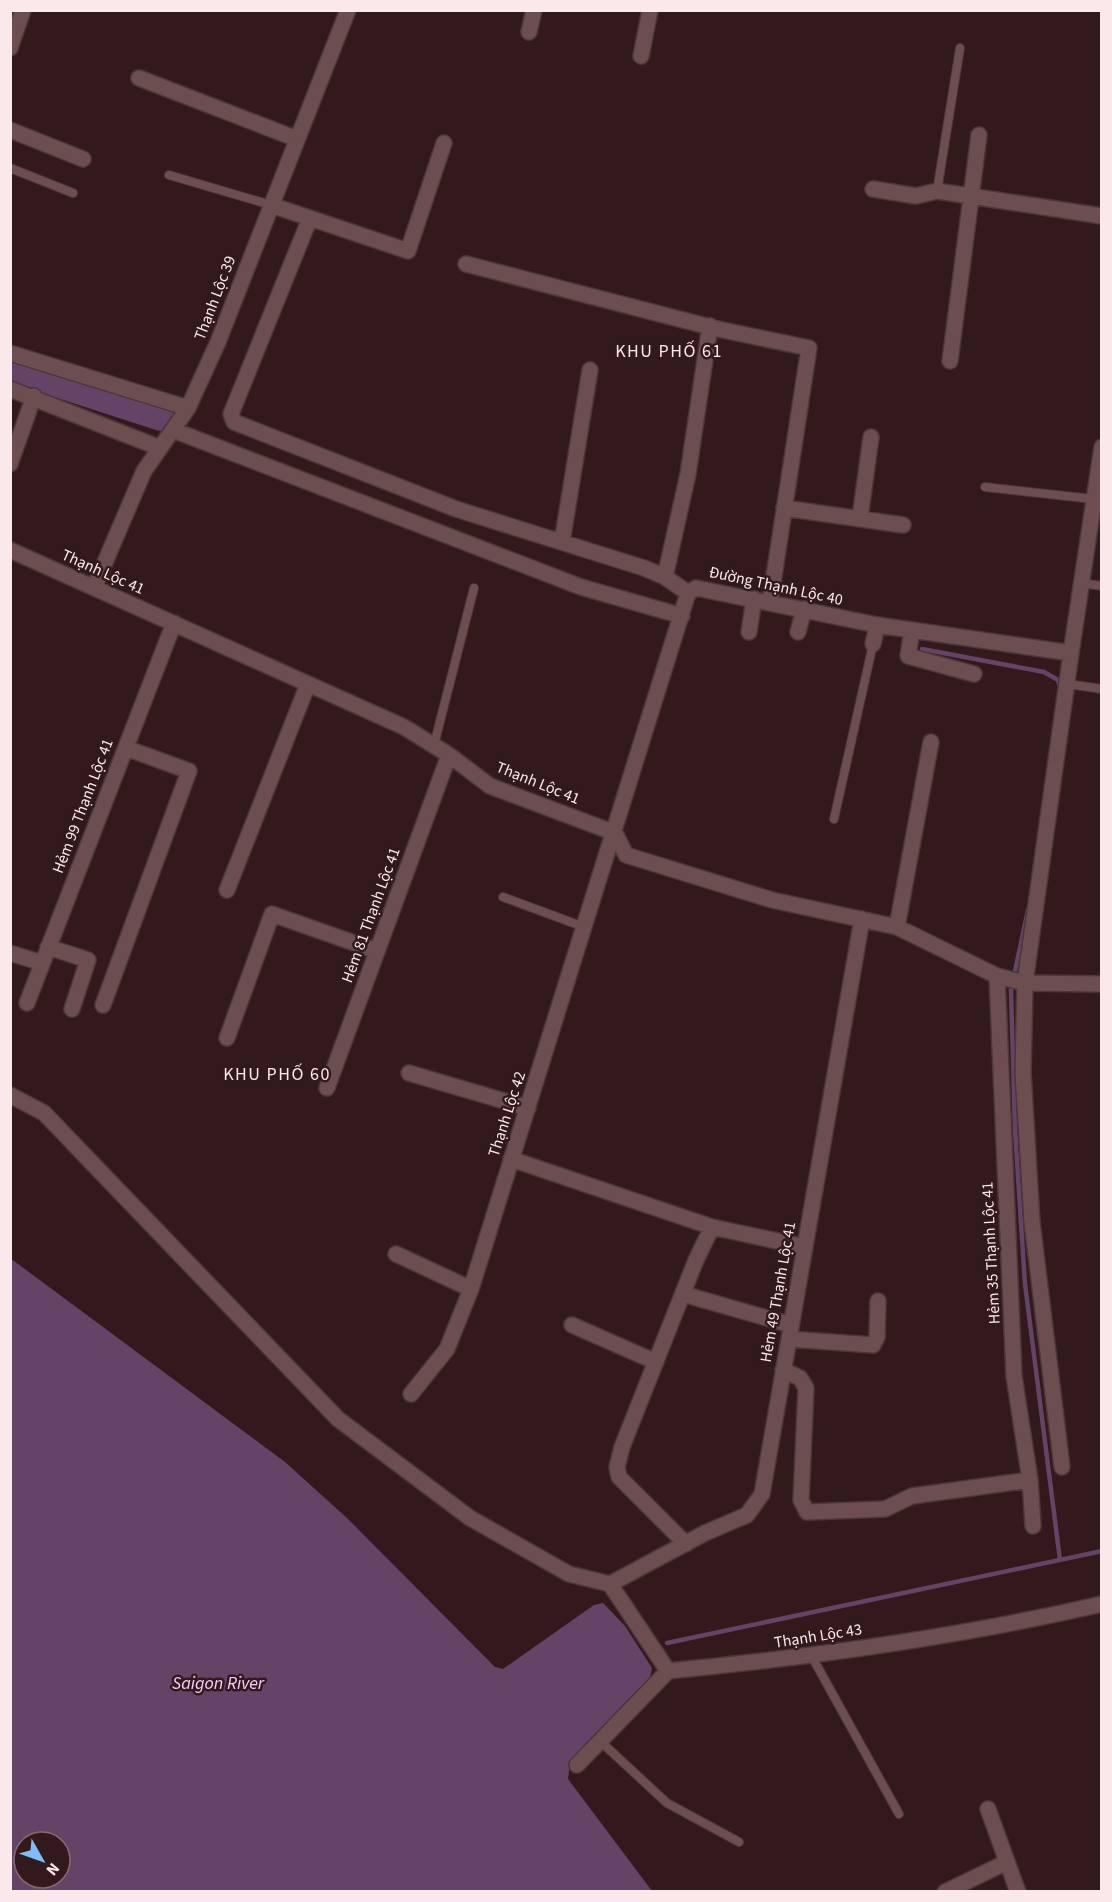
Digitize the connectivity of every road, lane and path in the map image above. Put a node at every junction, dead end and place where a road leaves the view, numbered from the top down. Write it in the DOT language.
graph roads {
  1 [pos="23,10"];
  2 [pos="348,10"];
  3 [pos="534,10"];
  4 [pos="650,10"];
  5 [pos="529,32"];
  6 [pos="10,48"];
  7 [pos="960,48"];
  8 [pos="641,56"];
  9 [pos="140,78"];
  10 [pos="10,130"];
  11 [pos="979,135"];
  12 [pos="297,139"];
  13 [pos="444,143"];
  14 [pos="83,159"];
  15 [pos="10,168"];
  16 [pos="169,175"];
  17 [pos="873,189"];
  18 [pos="937,191"];
  19 [pos="74,193"];
  20 [pos="970,195"];
  21 [pos="271,205"];
  22 [pos="1101,216"];
  23 [pos="310,218"];
  24 [pos="466,264"];
  25 [pos="710,326"];
  26 [pos="10,353"];
  27 [pos="950,362"];
  28 [pos="590,370"];
  29 [pos="10,389"];
  30 [pos="34,396"];
  31 [pos="188,408"];
  32 [pos="173,430"];
  33 [pos="872,437"];
  34 [pos="1101,447"];
  35 [pos="160,448"];
  36 [pos="10,464"];
  37 [pos="985,487"];
  38 [pos="1093,499"];
  39 [pos="784,508"];
  40 [pos="860,518"];
  41 [pos="903,525"];
  42 [pos="562,542"];
  43 [pos="10,550"];
  44 [pos="665,577"];
  45 [pos="1081,583"];
  46 [pos="1101,586"];
  47 [pos="94,588"];
  48 [pos="474,588"];
  49 [pos="688,593"];
  50 [pos="754,599"];
  51 [pos="770,602"];
  52 [pos="804,609"];
  53 [pos="682,616"];
  54 [pos="174,623"];
  55 [pos="877,625"];
  56 [pos="912,630"];
  57 [pos="749,632"];
  58 [pos="798,632"];
  59 [pos="873,644"];
  60 [pos="1071,653"];
  61 [pos="974,674"];
  62 [pos="308,684"];
  63 [pos="1068,684"];
  64 [pos="1101,688"];
  65 [pos="931,742"];
  66 [pos="434,745"];
  67 [pos="126,747"];
  68 [pos="449,754"];
  69 [pos="834,819"];
  70 [pos="615,833"];
  71 [pos="227,890"];
  72 [pos="503,897"];
  73 [pos="862,919"];
  74 [pos="897,927"];
  75 [pos="585,928"];
  76 [pos="48,947"];
  77 [pos="377,951"];
  78 [pos="10,953"];
  79 [pos="42,963"];
  80 [pos="997,976"];
  81 [pos="1025,983"];
  82 [pos="1101,984"];
  83 [pos="27,1003"];
  84 [pos="103,1005"];
  85 [pos="72,1009"];
  86 [pos="227,1038"];
  87 [pos="409,1073"];
  88 [pos="327,1089"];
  89 [pos="10,1095"];
  90 [pos="528,1108"];
  91 [pos="511,1159"];
  92 [pos="712,1227"];
  93 [pos="804,1247"];
  94 [pos="396,1254"];
  95 [pos="471,1289"];
  96 [pos="683,1294"];
  97 [pos="878,1302"];
  98 [pos="572,1325"];
  99 [pos="790,1332"];
  100 [pos="656,1362"];
  101 [pos="783,1370"];
  102 [pos="411,1394"];
  103 [pos="1062,1467"];
  104 [pos="1030,1480"];
  105 [pos="1034,1526"];
  106 [pos="686,1544"];
  107 [pos="610,1584"];
  108 [pos="1101,1604"];
  109 [pos="812,1655"];
  110 [pos="668,1671"];
  111 [pos="600,1741"];
  112 [pos="577,1765"];
  113 [pos="988,1809"];
  114 [pos="899,1814"];
  115 [pos="739,1842"];
  116 [pos="1007,1862"];
  117 [pos="945,1892"];
  118 [pos="1018,1892"];
  1 -- 6 [label="street"];
  2 -- 12 [label="street, Thạnh Lộc 39"];
  3 -- 5 [label="street"];
  4 -- 8 [label="street"];
  7 -- 18 [label="lane"];
  9 -- 12 [label="street"];
  10 -- 14 [label="street"];
  11 -- 20 [label="street"];
  12 -- 21 [label="street, Thạnh Lộc 39"];
  13 -- 23 [label="street"];
  15 -- 19 [label="lane"];
  16 -- 21 [label="lane"];
  17 -- 18 [label="street"];
  18 -- 20 [label="street"];
  20 -- 22 [label="street"];
  20 -- 27 [label="street"];
  21 -- 23 [label="street"];
  21 -- 31 [label="street, Thạnh Lộc 39"];
  23 -- 42 [label="street"];
  24 -- 25 [label="street"];
  25 -- 39 [label="street"];
  25 -- 44 [label="street"];
  26 -- 31 [label="street"];
  28 -- 42 [label="street"];
  29 -- 30 [label="street"];
  30 -- 35 [label="street"];
  30 -- 36 [label="street"];
  31 -- 32 [label="street, Thạnh Lộc 39"];
  32 -- 35 [label="street, Thạnh Lộc 39"];
  32 -- 53 [label="street"];
  33 -- 40 [label="street"];
  34 -- 38 [label="street"];
  35 -- 47 [label="street, Thạnh Lộc 39"];
  37 -- 38 [label="lane"];
  38 -- 45 [label="street"];
  39 -- 40 [label="street"];
  39 -- 51 [label="street"];
  40 -- 41 [label="street"];
  42 -- 44 [label="street"];
  43 -- 47 [label="street, Thạnh Lộc 41"];
  44 -- 49 [label="street"];
  45 -- 46 [label="lane"];
  45 -- 60 [label="street"];
  47 -- 54 [label="street, Thạnh Lộc 41"];
  48 -- 66 [label="lane"];
  49 -- 50 [label="street, Đường Thạnh Lộc 40"];
  49 -- 53 [label="street, Đường Thạnh Lộc 40"];
  50 -- 51 [label="street, Đường Thạnh Lộc 40"];
  50 -- 57 [label="street"];
  51 -- 52 [label="street, Đường Thạnh Lộc 40"];
  52 -- 55 [label="street, Đường Thạnh Lộc 40"];
  52 -- 58 [label="street"];
  53 -- 70 [label="street, Đường Thạnh Lộc 40"];
  54 -- 62 [label="street, Thạnh Lộc 41"];
  54 -- 67 [label="street, Hẻm 99 Thạnh Lộc 41"];
  55 -- 56 [label="street, Đường Thạnh Lộc 40"];
  55 -- 59 [label="street"];
  56 -- 60 [label="street, Đường Thạnh Lộc 40"];
  56 -- 61 [label="street"];
  59 -- 69 [label="lane"];
  60 -- 63 [label="street"];
  62 -- 66 [label="street, Thạnh Lộc 41"];
  62 -- 71 [label="street"];
  63 -- 64 [label="lane"];
  63 -- 81 [label="street"];
  65 -- 74 [label="street"];
  66 -- 68 [label="street, Thạnh Lộc 41"];
  67 -- 76 [label="street, Hẻm 99 Thạnh Lộc 41"];
  67 -- 84 [label="street"];
  68 -- 70 [label="street, Thạnh Lộc 41"];
  68 -- 77 [label="street, Hẻm 81 Thạnh Lộc 41"];
  70 -- 73 [label="street"];
  70 -- 75 [label="street, Thạnh Lộc 42"];
  72 -- 75 [label="lane"];
  73 -- 74 [label="street"];
  73 -- 93 [label="street, Hẻm 49 Thạnh Lộc 41"];
  74 -- 80 [label="street"];
  75 -- 90 [label="street, Thạnh Lộc 42"];
  76 -- 79 [label="street, Hẻm 99 Thạnh Lộc 41"];
  76 -- 85 [label="street"];
  77 -- 86 [label="street"];
  77 -- 88 [label="street, Hẻm 81 Thạnh Lộc 41"];
  78 -- 79 [label="street"];
  79 -- 83 [label="street, Hẻm 99 Thạnh Lộc 41"];
  80 -- 81 [label="street"];
  80 -- 104 [label="street, Hẻm 35 Thạnh Lộc 41"];
  81 -- 82 [label="street"];
  81 -- 103 [label="street"];
  87 -- 90 [label="street"];
  89 -- 107 [label="street"];
  90 -- 91 [label="street, Thạnh Lộc 42"];
  91 -- 92 [label="street"];
  91 -- 95 [label="street, Thạnh Lộc 42"];
  92 -- 93 [label="street"];
  92 -- 96 [label="street"];
  93 -- 99 [label="street, Hẻm 49 Thạnh Lộc 41"];
  94 -- 95 [label="street"];
  95 -- 102 [label="street, Thạnh Lộc 42"];
  96 -- 99 [label="street"];
  96 -- 100 [label="street"];
  97 -- 99 [label="street"];
  98 -- 100 [label="street"];
  99 -- 101 [label="street, Hẻm 49 Thạnh Lộc 41"];
  100 -- 106 [label="street"];
  101 -- 104 [label="street"];
  101 -- 106 [label="street, Hẻm 49 Thạnh Lộc 41"];
  104 -- 105 [label="street, Hẻm 35 Thạnh Lộc 41"];
  106 -- 107 [label="street, Hẻm 49 Thạnh Lộc 41"];
  107 -- 110 [label="street"];
  108 -- 109 [label="street, Thạnh Lộc 43"];
  109 -- 110 [label="street, Thạnh Lộc 43"];
  109 -- 114 [label="lane"];
  110 -- 111 [label="street"];
  111 -- 112 [label="street"];
  111 -- 115 [label="lane"];
  113 -- 116 [label="street"];
  116 -- 117 [label="street"];
  116 -- 118 [label="street"];
}
